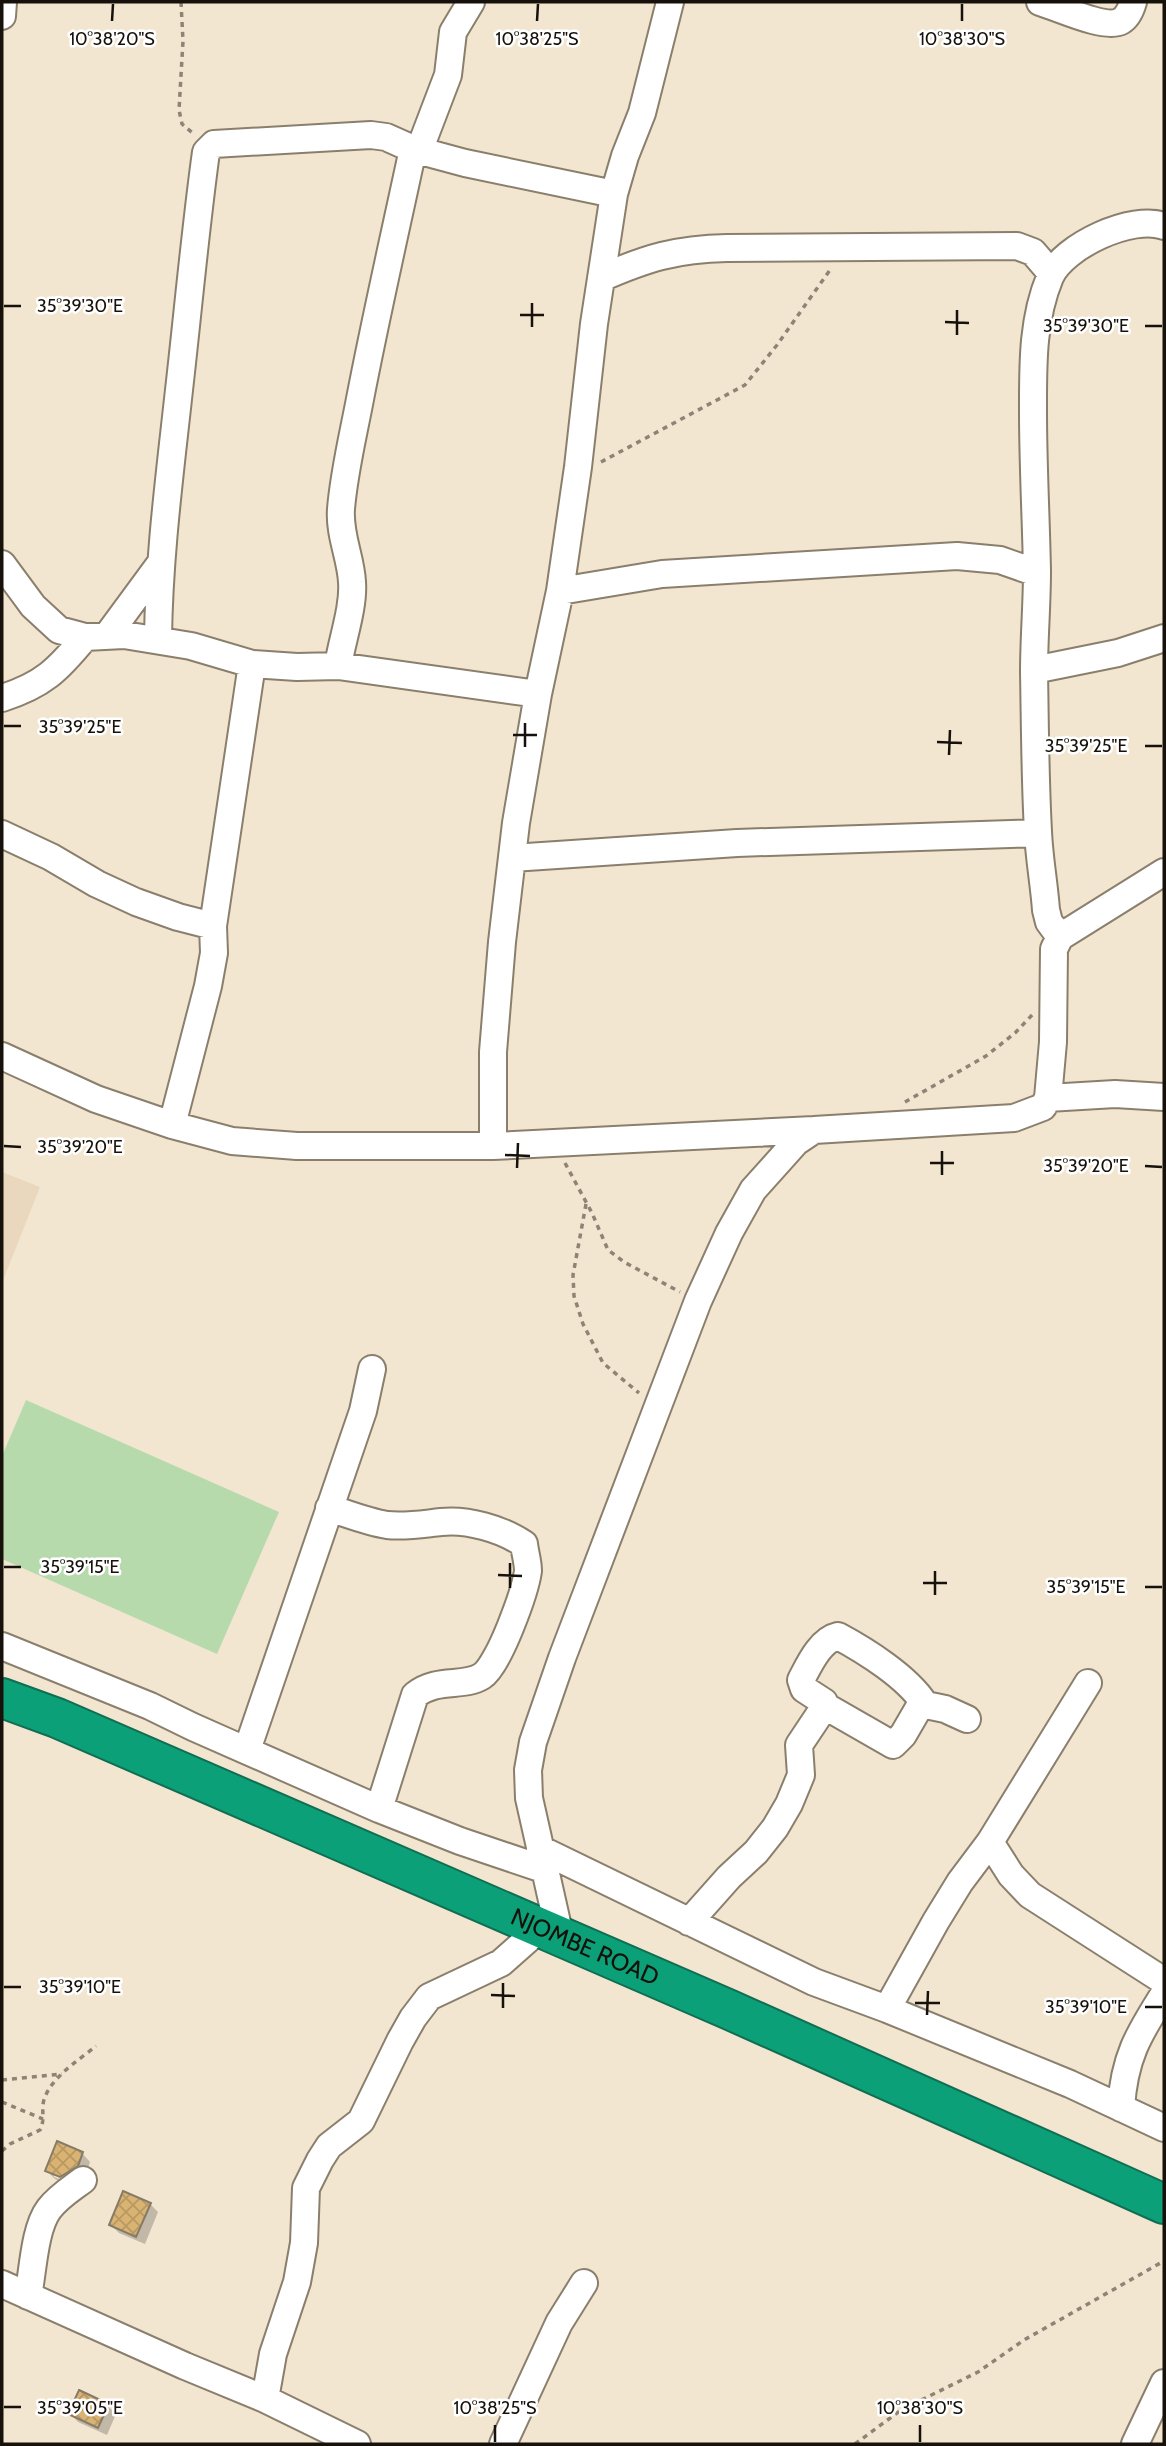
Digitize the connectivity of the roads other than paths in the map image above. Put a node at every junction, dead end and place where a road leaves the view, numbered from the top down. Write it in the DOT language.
graph roads {
  1 [pos="3,2"];
  2 [pos="471,2"];
  3 [pos="670,2"];
  4 [pos="1040,2"];
  5 [pos="1133,2"];
  6 [pos="2,16"];
  7 [pos="416,150"];
  8 [pos="614,194"];
  9 [pos="1164,226"];
  10 [pos="1051,273"];
  11 [pos="601,278"];
  12 [pos="160,564"];
  13 [pos="2,565"];
  14 [pos="1037,573"];
  15 [pos="560,591"];
  16 [pos="96,637"];
  17 [pos="158,639"];
  18 [pos="1161,646"];
  19 [pos="252,664"];
  20 [pos="338,666"];
  21 [pos="1034,670"];
  22 [pos="538,694"];
  23 [pos="2,698"];
  24 [pos="1038,833"];
  25 [pos="2,834"];
  26 [pos="512,858"];
  27 [pos="1164,872"];
  28 [pos="213,926"];
  29 [pos="1060,937"];
  30 [pos="2,1056"];
  31 [pos="1164,1097"];
  32 [pos="1048,1098"];
  33 [pos="172,1125"];
  34 [pos="814,1130"];
  35 [pos="493,1146"];
  36 [pos="372,1369"];
  37 [pos="329,1508"];
  38 [pos="2,1646"];
  39 [pos="1088,1684"];
  40 [pos="2,1698"];
  41 [pos="924,1703"];
  42 [pos="825,1706"];
  43 [pos="967,1719"];
  44 [pos="247,1750"];
  45 [pos="379,1809"];
  46 [pos="990,1842"];
  47 [pos="543,1859"];
  48 [pos="689,1922"];
  49 [pos="549,1931"];
  50 [pos="1164,1981"];
  51 [pos="1164,1994"];
  52 [pos="887,2009"];
  53 [pos="1121,2108"];
  54 [pos="1164,2128"];
  55 [pos="83,2180"];
  56 [pos="1164,2204"];
  57 [pos="584,2283"];
  58 [pos="2,2284"];
  59 [pos="28,2297"];
  60 [pos="1164,2383"];
  61 [pos="265,2399"];
  62 [pos="357,2444"];
  63 [pos="503,2444"];
  64 [pos="1135,2444"];
  1 -- 6 [label="street"];
  2 -- 7 [label="street"];
  3 -- 8 [label="street"];
  4 -- 5 [label="street"];
  7 -- 8 [label="street"];
  7 -- 12 [label="street"];
  7 -- 20 [label="street"];
  8 -- 11 [label="street"];
  9 -- 10 [label="street"];
  10 -- 11 [label="street"];
  10 -- 14 [label="street"];
  11 -- 15 [label="street"];
  12 -- 16 [label="street"];
  12 -- 17 [label="street"];
  13 -- 16 [label="street"];
  14 -- 15 [label="street"];
  14 -- 21 [label="street"];
  15 -- 22 [label="street"];
  16 -- 17 [label="street"];
  16 -- 23 [label="street"];
  17 -- 19 [label="street"];
  18 -- 21 [label="street"];
  19 -- 20 [label="street"];
  19 -- 28 [label="street"];
  20 -- 22 [label="street"];
  21 -- 24 [label="street"];
  22 -- 26 [label="street"];
  24 -- 26 [label="street"];
  24 -- 29 [label="street"];
  25 -- 28 [label="street"];
  26 -- 35 [label="street"];
  27 -- 29 [label="street"];
  28 -- 33 [label="street"];
  29 -- 32 [label="street"];
  30 -- 33 [label="street"];
  31 -- 32 [label="street"];
  32 -- 34 [label="street"];
  33 -- 35 [label="street"];
  34 -- 35 [label="street"];
  34 -- 47 [label="street"];
  36 -- 37 [label="street"];
  37 -- 44 [label="street"];
  37 -- 45 [label="street"];
  38 -- 44 [label="street"];
  39 -- 46 [label="street"];
  40 -- 49 [label="highway, NJOMBE ROAD"];
  41 -- 42 [label="street"];
  41 -- 42 [label="street"];
  41 -- 43 [label="street"];
  42 -- 48 [label="street"];
  44 -- 45 [label="street"];
  45 -- 47 [label="street"];
  46 -- 50 [label="street"];
  46 -- 52 [label="street"];
  47 -- 48 [label="street"];
  47 -- 49 [label="street"];
  48 -- 52 [label="street"];
  49 -- 56 [label="highway, NJOMBE ROAD"];
  49 -- 61 [label="street"];
  51 -- 53 [label="street"];
  52 -- 53 [label="street"];
  53 -- 54 [label="street"];
  55 -- 59 [label="street"];
  57 -- 63 [label="street"];
  58 -- 59 [label="street"];
  59 -- 61 [label="street"];
  60 -- 64 [label="street"];
  61 -- 62 [label="street"];
}
